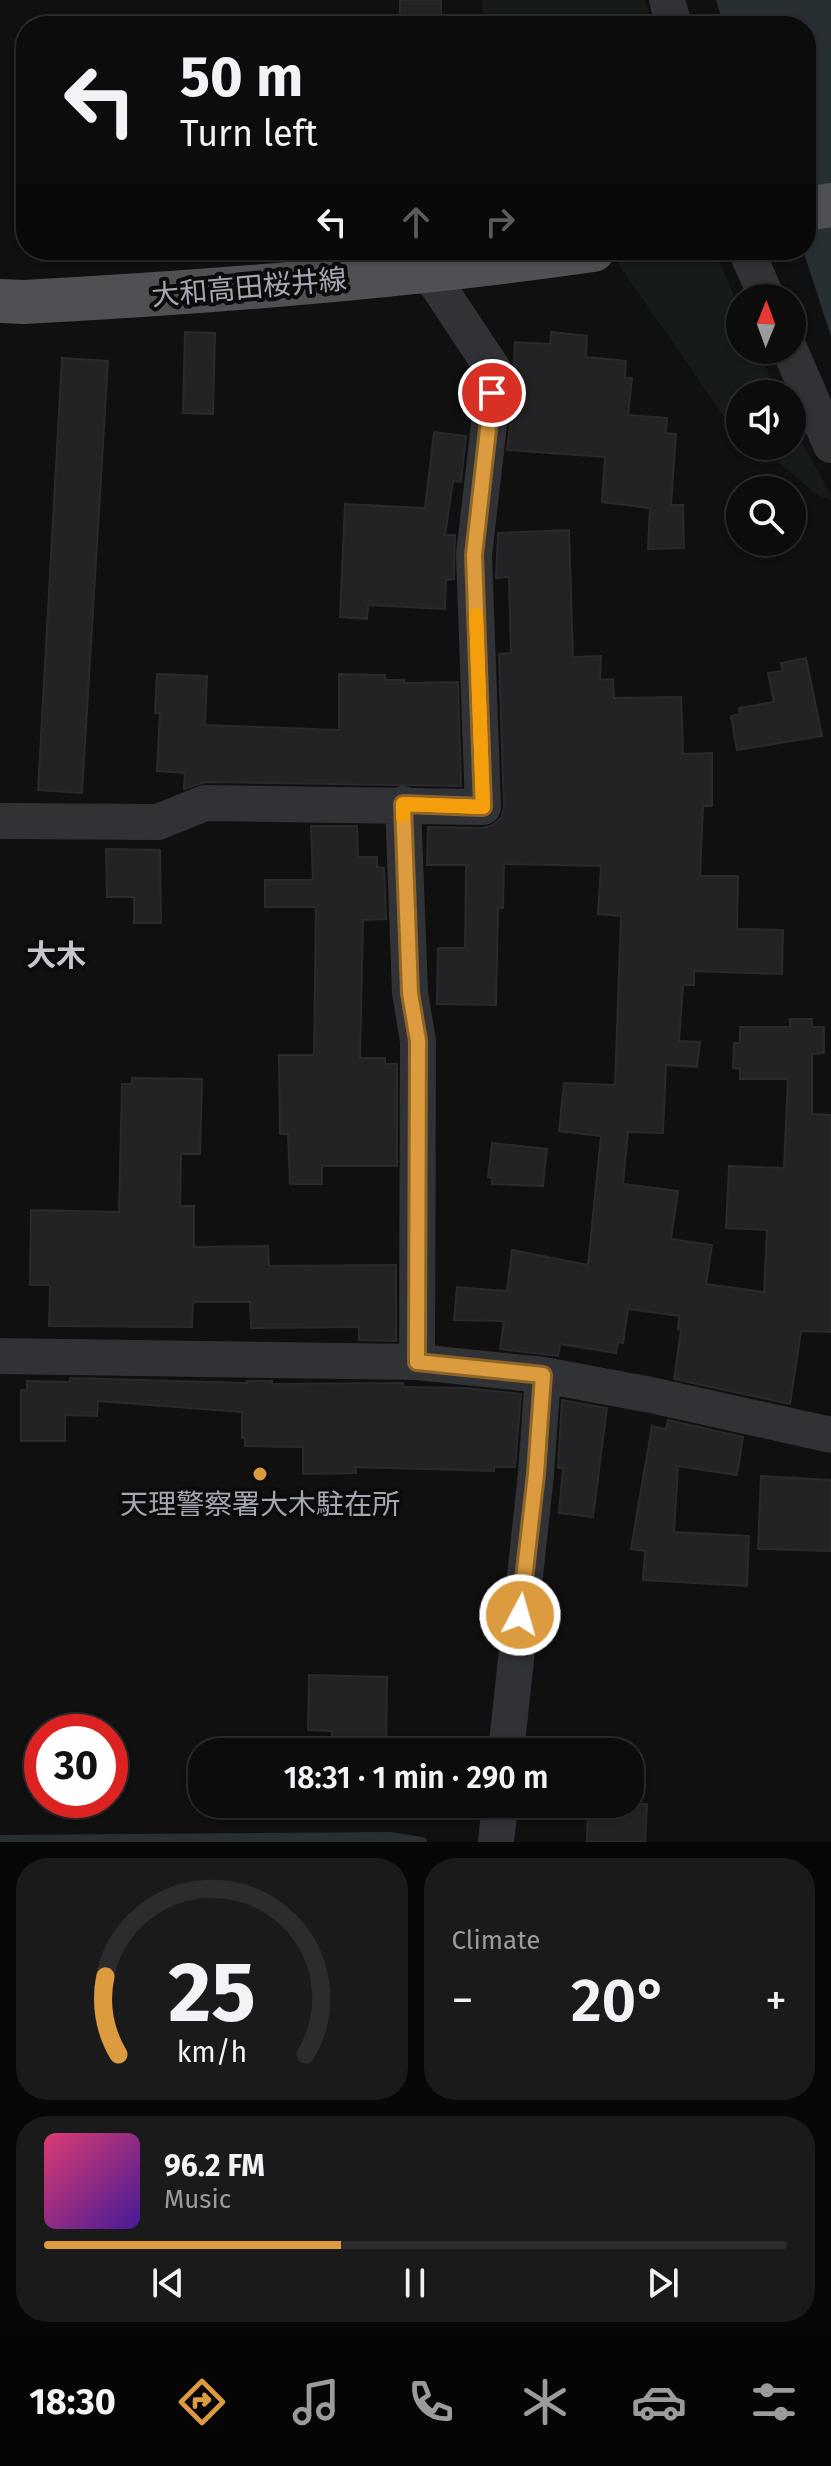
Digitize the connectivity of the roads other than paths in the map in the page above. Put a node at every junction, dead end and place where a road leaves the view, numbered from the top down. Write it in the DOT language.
graph roads {
  1 [pos="514,260"];
  2 [pos="750,260"];
  3 [pos="428,271"];
  4 [pos="761,284"];
  5 [pos="0,301"];
  6 [pos="796,364"];
  7 [pos="831,445"];
  8 [pos="403,804"];
  9 [pos="0,821"];
  10 [pos="0,1356"];
  11 [pos="417,1362"];
  12 [pos="543,1375"];
  13 [pos="831,1435"];
  14 [pos="508,1738"];
  15 [pos="499,1818"];
  16 [pos="496,1842"];
  1 -- 3 [label="main road, 大和高田桜井線"];
  2 -- 4 [label="street"];
  3 -- 5 [label="main road, 大和高田桜井線"];
  3 -- 8 [label="street"];
  6 -- 7 [label="street"];
  8 -- 9 [label="street"];
  8 -- 11 [label="street"];
  10 -- 11 [label="street"];
  11 -- 12 [label="street"];
  12 -- 13 [label="street"];
  12 -- 14 [label="street"];
  15 -- 16 [label="street"];
}
